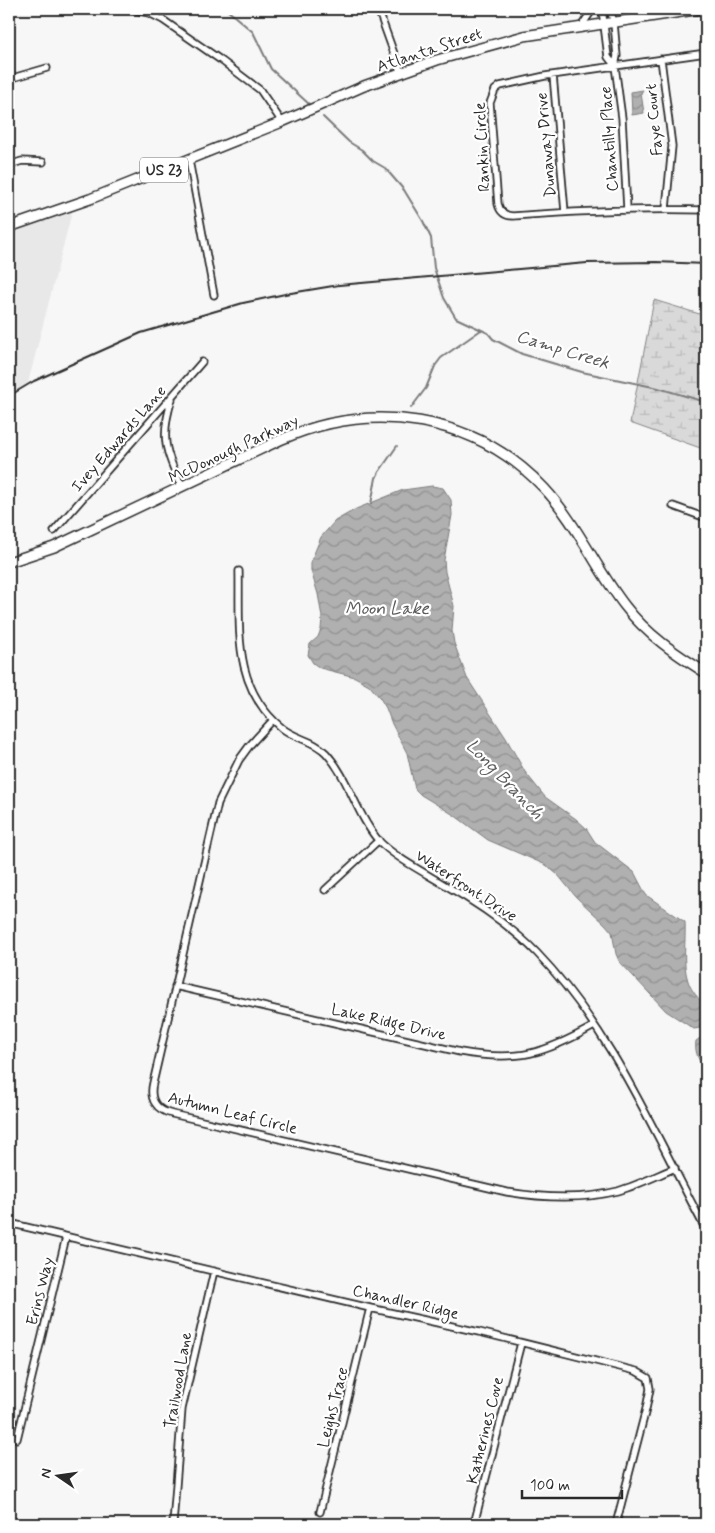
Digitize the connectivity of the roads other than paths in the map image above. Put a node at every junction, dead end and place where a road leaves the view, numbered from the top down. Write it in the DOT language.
graph roads {
  1 [pos="131,9"];
  2 [pos="378,9"];
  3 [pos="592,9"];
  4 [pos="602,9"];
  5 [pos="610,9"];
  6 [pos="701,9"];
  7 [pos="614,23"];
  8 [pos="604,24"];
  9 [pos="580,28"];
  10 [pos="706,52"];
  11 [pos="661,60"];
  12 [pos="615,66"];
  13 [pos="47,68"];
  14 [pos="402,72"];
  15 [pos="553,75"];
  16 [pos="9,79"];
  17 [pos="282,122"];
  18 [pos="189,160"];
  19 [pos="43,162"];
  20 [pos="9,165"];
  21 [pos="627,209"];
  22 [pos="666,209"];
  23 [pos="706,210"];
  24 [pos="565,212"];
  25 [pos="9,227"];
  26 [pos="214,295"];
  27 [pos="202,362"];
  28 [pos="173,395"];
  29 [pos="182,487"];
  30 [pos="673,506"];
  31 [pos="706,518"];
  32 [pos="54,531"];
  33 [pos="9,562"];
  34 [pos="238,571"];
  35 [pos="706,673"];
  36 [pos="273,720"];
  37 [pos="378,840"];
  38 [pos="326,890"];
  39 [pos="175,986"];
  40 [pos="594,1026"];
  41 [pos="675,1168"];
  42 [pos="9,1223"];
  43 [pos="706,1230"];
  44 [pos="66,1237"];
  45 [pos="214,1271"];
  46 [pos="370,1308"];
  47 [pos="521,1342"];
  48 [pos="17,1439"];
  49 [pos="320,1512"];
  50 [pos="173,1524"];
  51 [pos="474,1524"];
  52 [pos="616,1524"];
  1 -- 17 [label="street"];
  2 -- 14 [label="street"];
  3 -- 9 [label="street"];
  4 -- 8 [label="street, Chantilly Place"];
  5 -- 7 [label="street, Chantilly Place"];
  6 -- 7 [label="street, Atlanta Street / US 23"];
  7 -- 8 [label="street, Atlanta Street / US 23"];
  7 -- 12 [label="street, Chantilly Place"];
  8 -- 9 [label="street, Atlanta Street / US 23"];
  8 -- 12 [label="street, Chantilly Place"];
  9 -- 14 [label="street, Atlanta Street / US 23"];
  10 -- 11 [label="street, Rankin Circle"];
  11 -- 12 [label="street, Rankin Circle"];
  11 -- 22 [label="street, Faye Court"];
  12 -- 15 [label="street, Rankin Circle"];
  12 -- 21 [label="street, Chantilly Place"];
  13 -- 16 [label="street"];
  14 -- 17 [label="street, Atlanta Street / US 23"];
  15 -- 24 [label="street, Dunaway Drive"];
  15 -- 24 [label="street, Rankin Circle"];
  17 -- 18 [label="street, US 23"];
  18 -- 25 [label="street, US 23"];
  18 -- 26 [label="street"];
  19 -- 20 [label="street"];
  21 -- 22 [label="street, Rankin Circle"];
  21 -- 24 [label="street, Rankin Circle"];
  22 -- 23 [label="street, Rankin Circle"];
  27 -- 28 [label="street, Ivey Edwards Lane"];
  28 -- 29 [label="street"];
  28 -- 32 [label="street, Ivey Edwards Lane"];
  29 -- 33 [label="street, McDonough Parkway"];
  29 -- 35 [label="street, McDonough Parkway"];
  30 -- 31 [label="street"];
  34 -- 36 [label="street, Waterfront Drive"];
  36 -- 37 [label="street, Waterfront Drive"];
  36 -- 39 [label="street, Autumn Leaf Circle"];
  37 -- 38 [label="street"];
  37 -- 40 [label="street, Waterfront Drive"];
  39 -- 40 [label="street, Lake Ridge Drive"];
  39 -- 41 [label="street, Autumn Leaf Circle"];
  40 -- 41 [label="street, Waterfront Drive"];
  41 -- 43 [label="street, Waterfront Drive"];
  42 -- 44 [label="street, Chandler Ridge"];
  44 -- 45 [label="street, Chandler Ridge"];
  44 -- 48 [label="street, Erins Way"];
  45 -- 46 [label="street, Chandler Ridge"];
  45 -- 50 [label="street, Trailwood Lane"];
  46 -- 47 [label="street, Chandler Ridge"];
  46 -- 49 [label="street, Leighs Trace"];
  47 -- 51 [label="street, Katherines Cove"];
  47 -- 52 [label="street, Chandler Ridge"];
}
